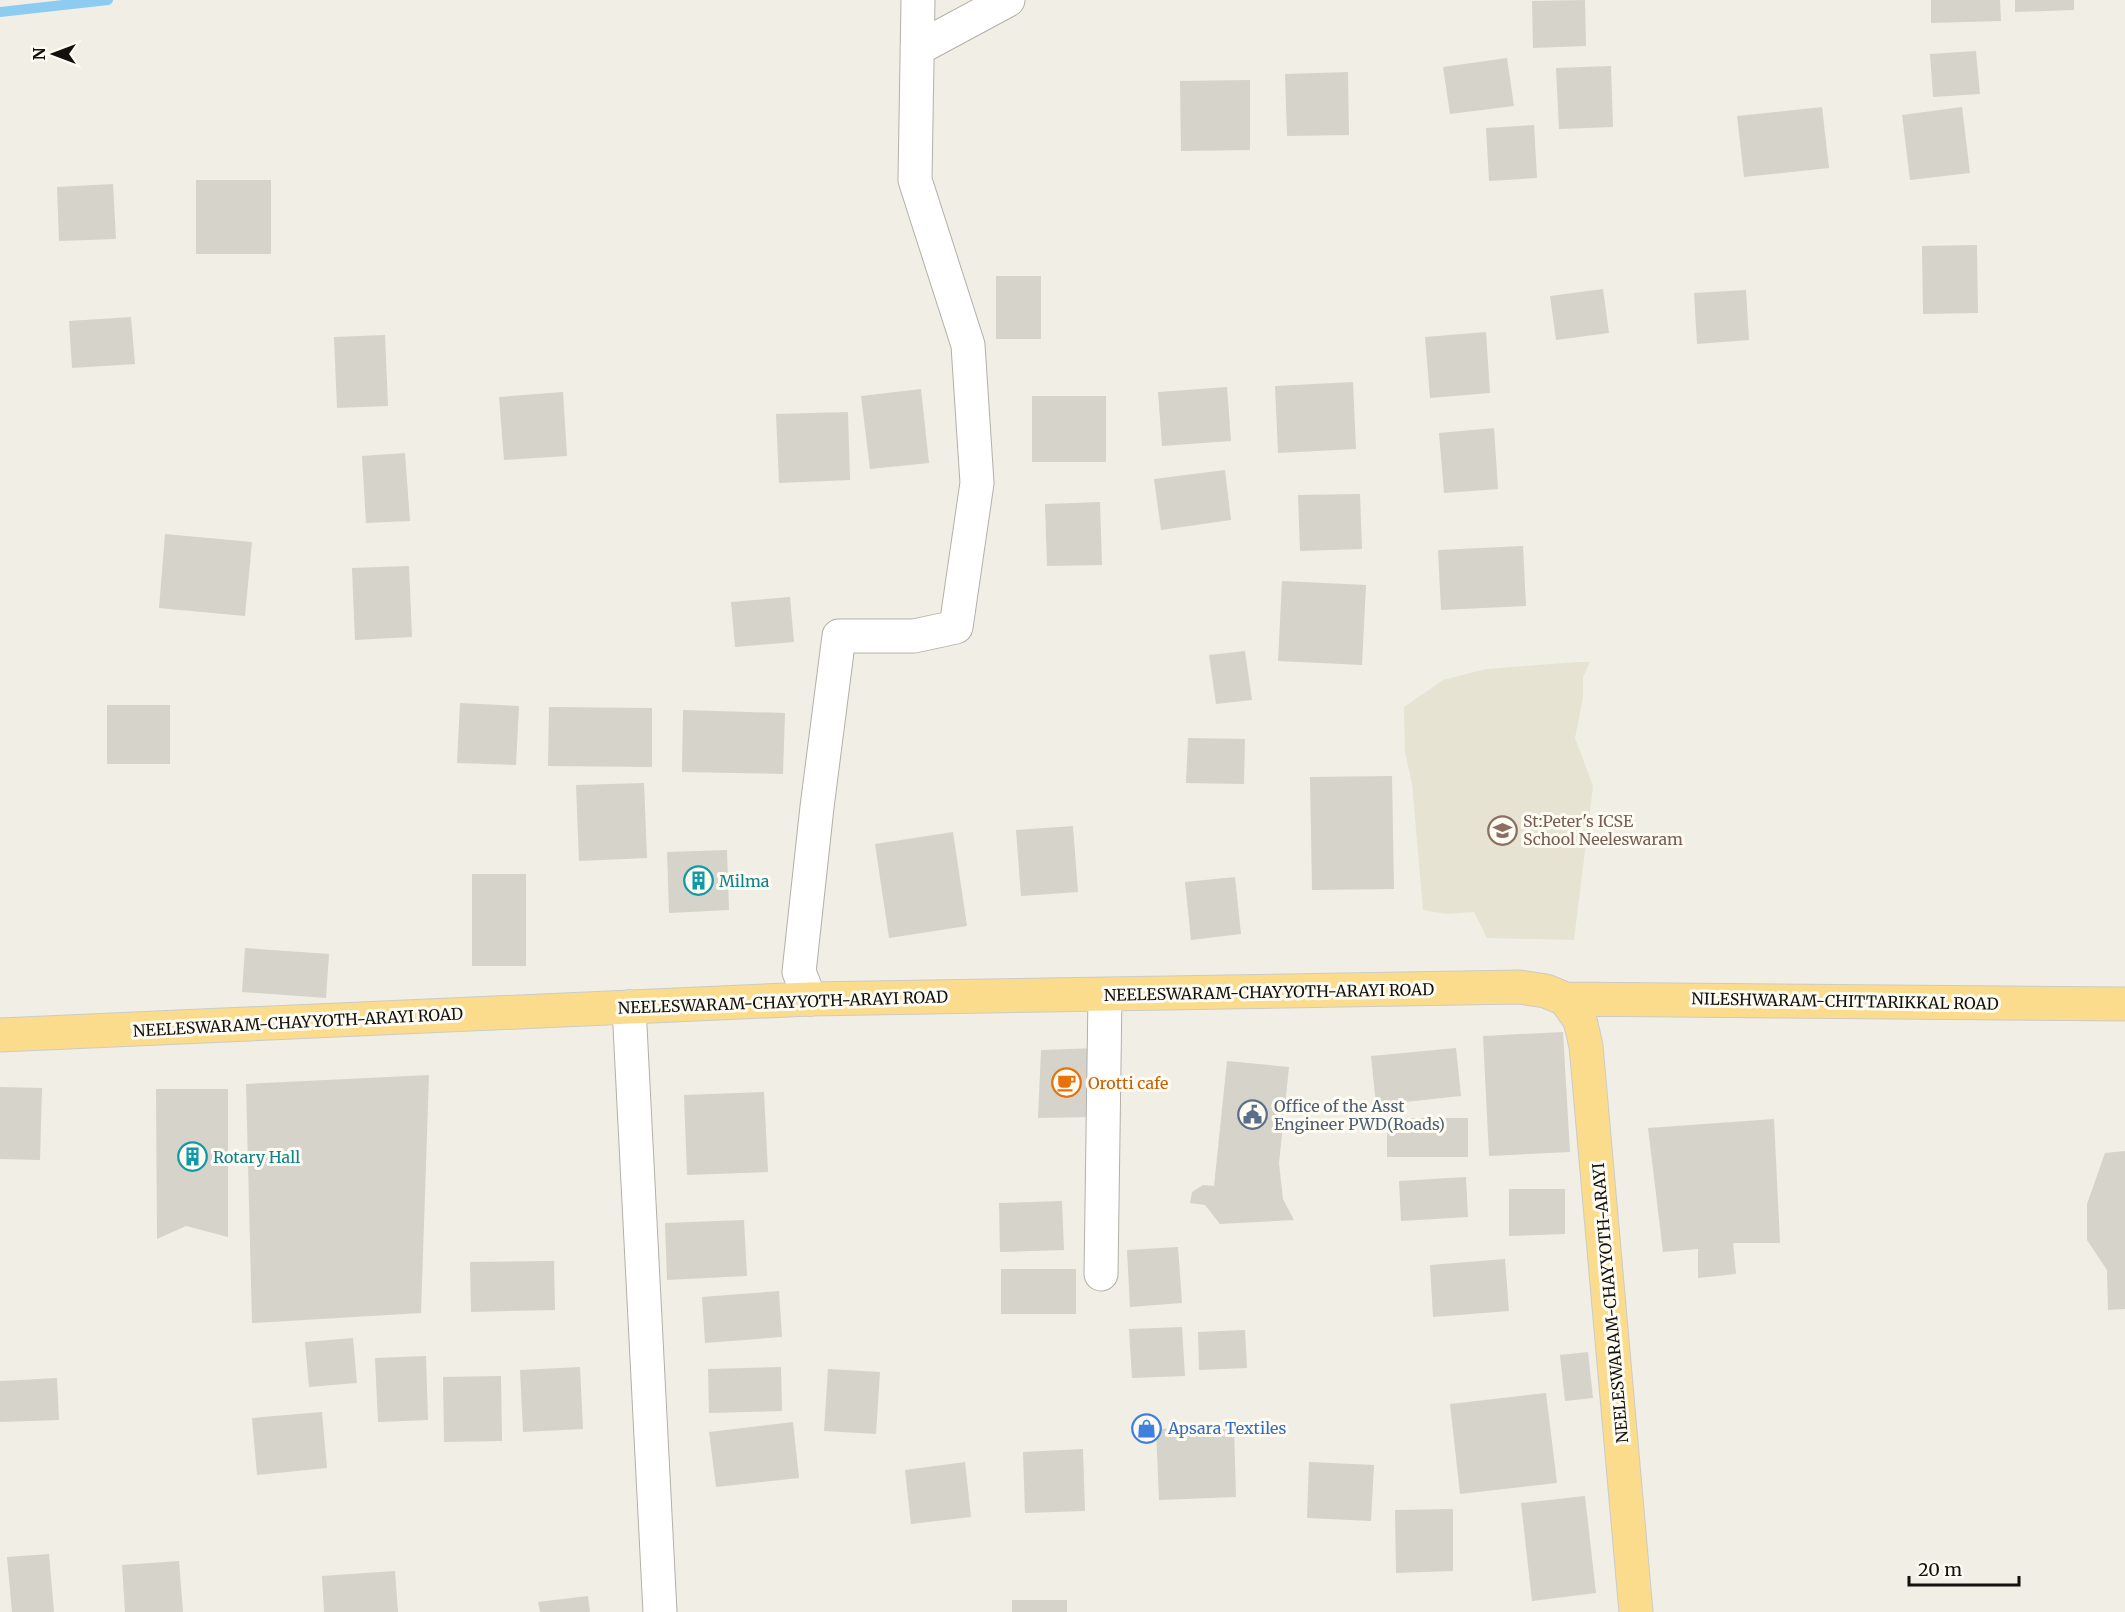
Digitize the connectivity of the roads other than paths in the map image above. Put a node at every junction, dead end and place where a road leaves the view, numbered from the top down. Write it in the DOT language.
graph roads {
  1 [pos="918,0"];
  2 [pos="1008,0"];
  3 [pos="917,49"];
  4 [pos="1104,995"];
  5 [pos="810,999"];
  6 [pos="1565,999"];
  7 [pos="2125,1004"];
  8 [pos="629,1007"];
  9 [pos="0,1035"];
  10 [pos="1101,1274"];
  11 [pos="660,1612"];
  12 [pos="1636,1612"];
  1 -- 3 [label="street"];
  2 -- 3 [label="street"];
  3 -- 5 [label="street"];
  4 -- 5 [label="main road, NEELESWARAM-CHAYYOTH-ARAYI ROAD"];
  4 -- 6 [label="main road, NEELESWARAM-CHAYYOTH-ARAYI ROAD"];
  4 -- 10 [label="street"];
  5 -- 8 [label="main road, NEELESWARAM-CHAYYOTH-ARAYI ROAD"];
  6 -- 7 [label="main road, NILESHWARAM-CHITTARIKKAL ROAD"];
  6 -- 12 [label="main road, NEELESWARAM-CHAYYOTH-ARAYI"];
  8 -- 9 [label="main road, NEELESWARAM-CHAYYOTH-ARAYI ROAD"];
  8 -- 11 [label="street"];
}
